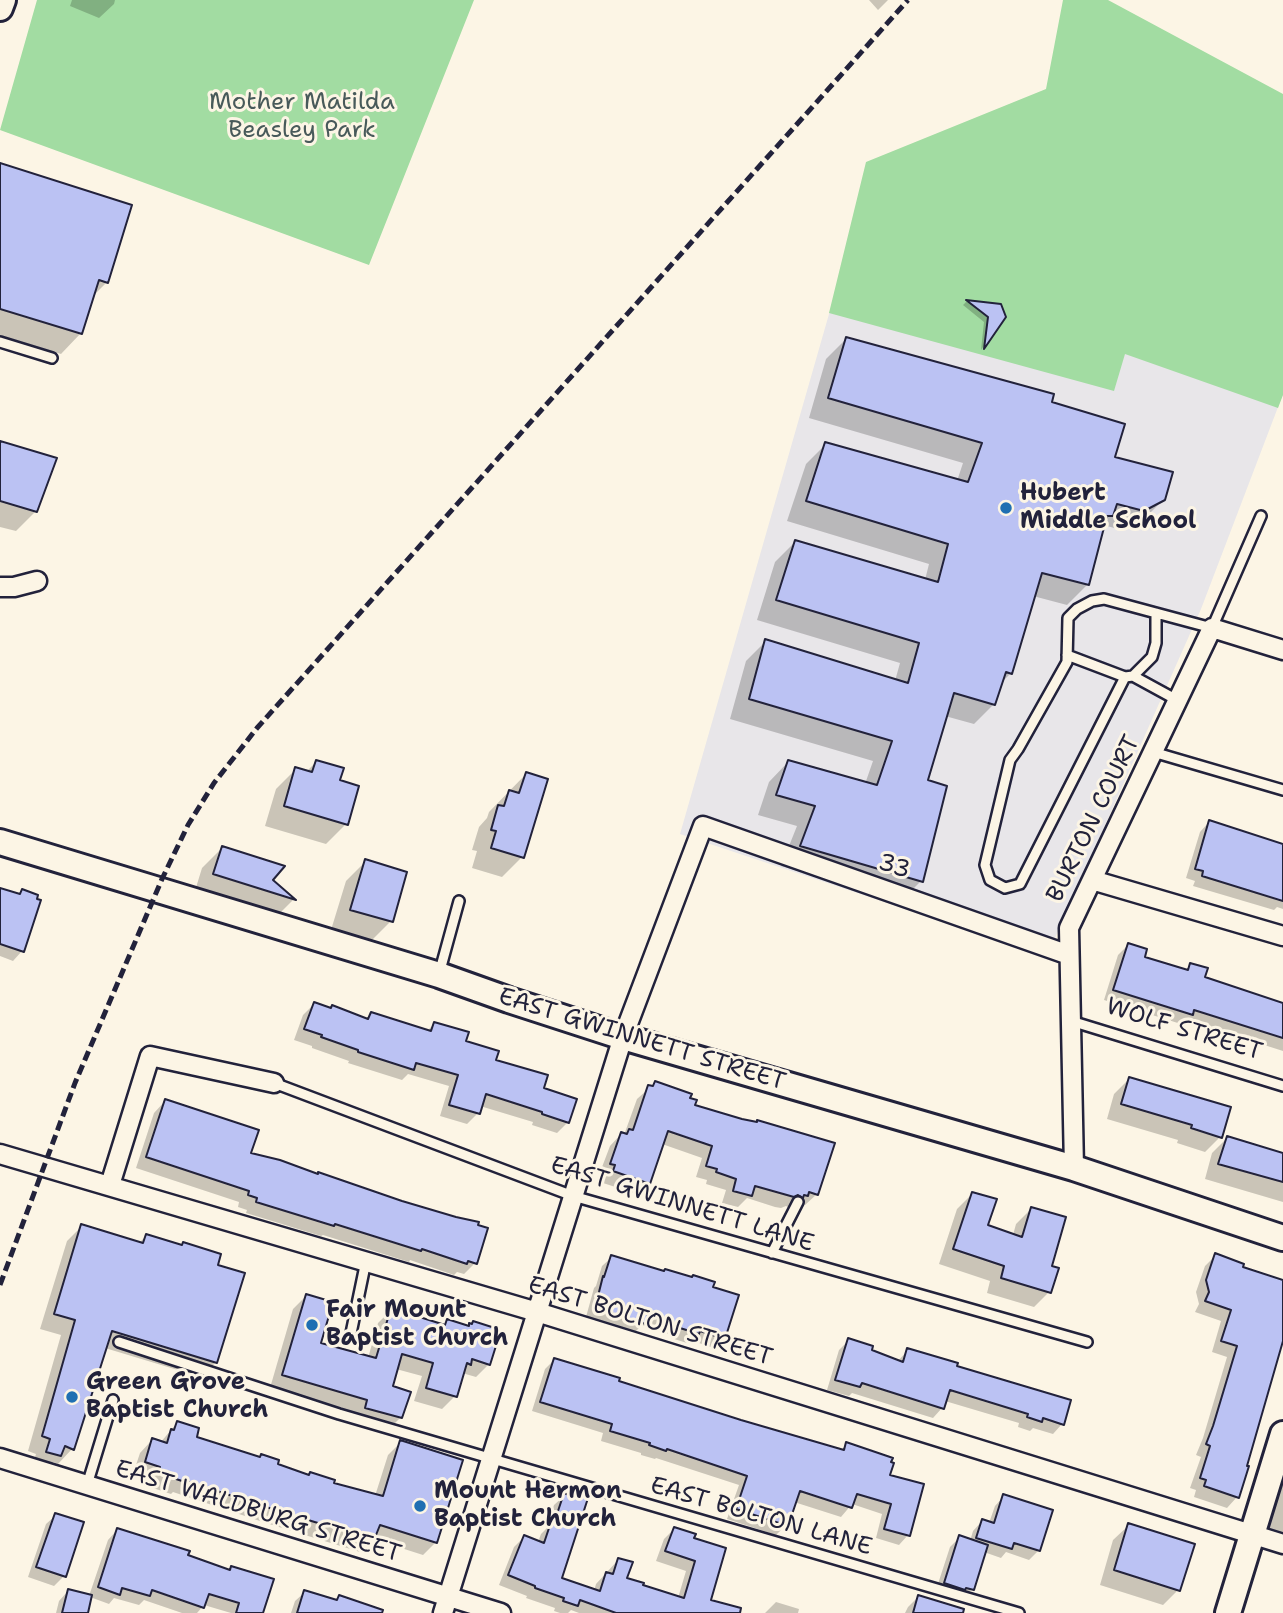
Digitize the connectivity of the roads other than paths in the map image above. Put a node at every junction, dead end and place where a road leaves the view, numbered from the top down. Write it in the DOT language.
graph roads {
  1 [pos="2,0"];
  2 [pos="0,8"];
  3 [pos="0,342"];
  4 [pos="52,358"];
  5 [pos="1261,516"];
  6 [pos="37,581"];
  7 [pos="0,586"];
  8 [pos="1156,613"];
  9 [pos="1212,628"];
  10 [pos="1283,650"];
  11 [pos="1067,655"];
  12 [pos="1129,677"];
  13 [pos="1177,700"];
  14 [pos="1153,752"];
  15 [pos="1283,790"];
  16 [pos="0,842"];
  17 [pos="1091,880"];
  18 [pos="459,901"];
  19 [pos="1283,936"];
  20 [pos="1069,955"];
  21 [pos="439,975"];
  22 [pos="1071,1021"];
  23 [pos="623,1037"];
  24 [pos="274,1083"];
  25 [pos="1283,1086"];
  26 [pos="0,1154"];
  27 [pos="1074,1168"];
  28 [pos="110,1185"];
  29 [pos="573,1196"];
  30 [pos="798,1202"];
  31 [pos="1283,1238"];
  32 [pos="772,1253"];
  33 [pos="366,1261"];
  34 [pos="537,1312"];
  35 [pos="350,1338"];
  36 [pos="119,1342"];
  37 [pos="1087,1342"];
  38 [pos="113,1401"];
  39 [pos="1283,1434"];
  40 [pos="491,1457"];
  41 [pos="0,1458"];
  42 [pos="87,1485"];
  43 [pos="1252,1534"];
  44 [pos="1283,1544"];
  45 [pos="446,1605"];
  46 [pos="500,1613"];
  47 [pos="1020,1613"];
  48 [pos="1228,1613"];
  1 -- 2 [label="main road"];
  3 -- 4 [label="lane"];
  5 -- 9 [label="lane"];
  6 -- 7 [label="street"];
  8 -- 9 [label="lane"];
  8 -- 11 [label="lane"];
  8 -- 12 [label="lane"];
  9 -- 10 [label="street"];
  9 -- 13 [label="street, BURTON COURT"];
  11 -- 12 [label="lane"];
  11 -- 12 [label="lane"];
  12 -- 13 [label="lane"];
  13 -- 14 [label="street, BURTON COURT"];
  14 -- 15 [label="lane"];
  14 -- 17 [label="street, BURTON COURT"];
  16 -- 21 [label="main road, EAST GWINNETT STREET"];
  17 -- 19 [label="street"];
  17 -- 20 [label="street, BURTON COURT"];
  18 -- 21 [label="lane"];
  20 -- 22 [label="street, BURTON COURT"];
  20 -- 23 [label="street, 33"];
  21 -- 23 [label="main road, EAST GWINNETT STREET"];
  22 -- 25 [label="lane, WOLF STREET"];
  22 -- 27 [label="street, BURTON COURT"];
  23 -- 27 [label="main road, EAST GWINNETT STREET"];
  23 -- 29 [label="street"];
  24 -- 28 [label="street"];
  24 -- 29 [label="lane, EAST GWINNETT LANE"];
  26 -- 28 [label="street, EAST BOLTON STREET"];
  27 -- 31 [label="main road, EAST GWINNETT STREET"];
  28 -- 33 [label="street, EAST BOLTON STREET"];
  29 -- 32 [label="lane, EAST GWINNETT LANE"];
  29 -- 34 [label="street"];
  30 -- 32 [label="lane"];
  32 -- 37 [label="lane, EAST GWINNETT LANE"];
  33 -- 34 [label="street, EAST BOLTON STREET"];
  33 -- 35 [label="lane"];
  34 -- 40 [label="street"];
  34 -- 43 [label="street, EAST BOLTON STREET"];
  36 -- 40 [label="lane, EAST BOLTON LANE"];
  38 -- 42 [label="lane"];
  39 -- 43 [label="main road"];
  40 -- 45 [label="street"];
  40 -- 47 [label="lane, EAST BOLTON LANE"];
  41 -- 42 [label="street, EAST WALDBURG STREET"];
  42 -- 45 [label="street, EAST WALDBURG STREET"];
  43 -- 44 [label="street, EAST BOLTON STREET"];
  43 -- 48 [label="main road"];
  45 -- 46 [label="street, EAST WALDBURG STREET"];
}
